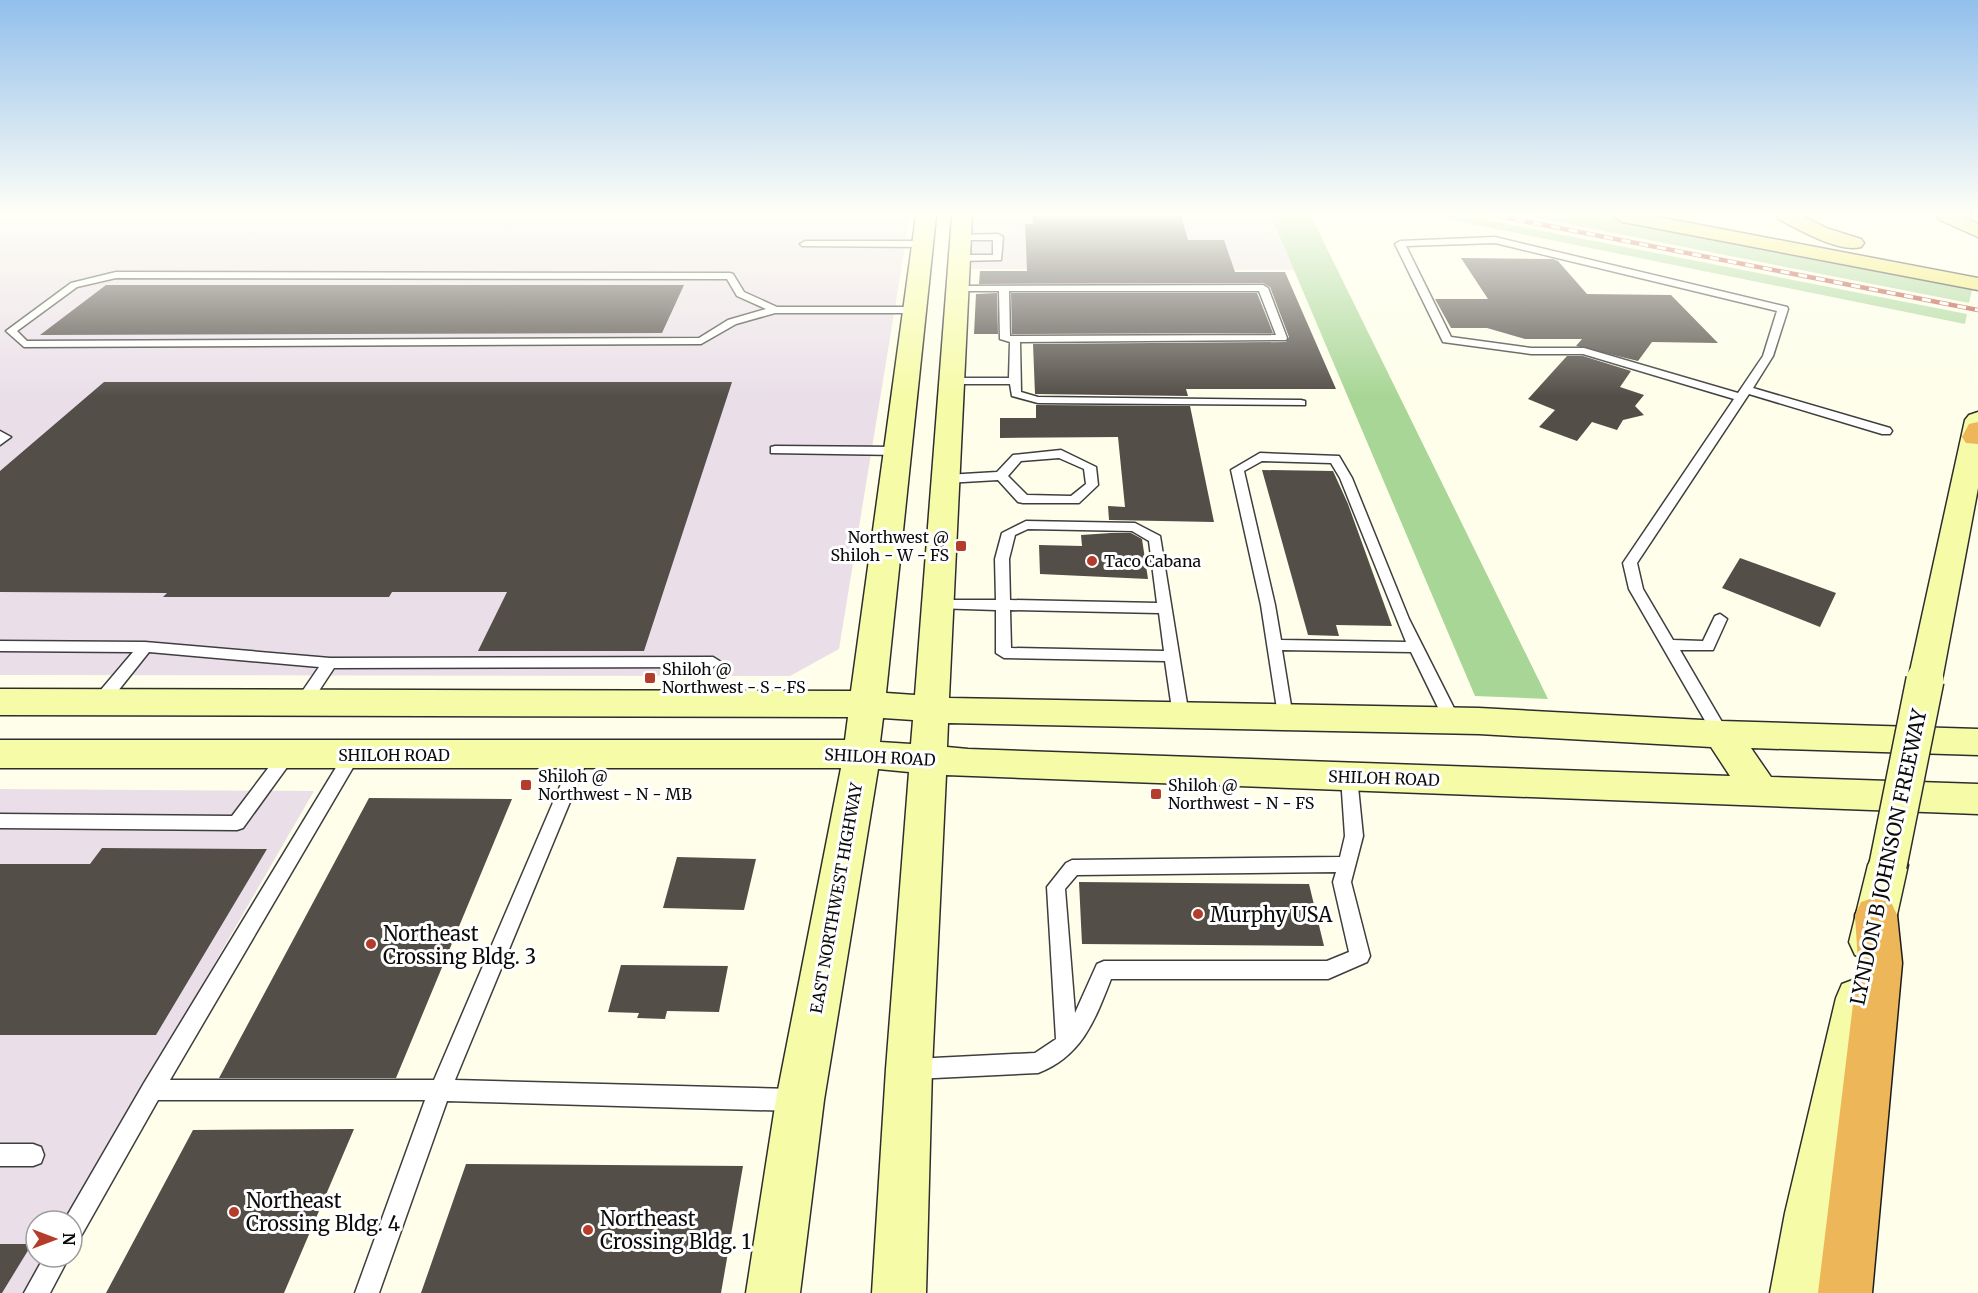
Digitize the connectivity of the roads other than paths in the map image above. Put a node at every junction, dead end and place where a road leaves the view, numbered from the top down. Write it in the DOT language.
graph roads {
  1 [pos="114,276"];
  2 [pos="730,276"];
  3 [pos="919,276"];
  4 [pos="958,276"];
  5 [pos="1416,276"];
  6 [pos="1652,276"];
  7 [pos="1946,276"];
  8 [pos="1978,284"];
  9 [pos="957,288"];
  10 [pos="1004,288"];
  11 [pos="775,310"];
  12 [pos="915,310"];
  13 [pos="1015,339"];
  14 [pos="907,381"];
  15 [pos="952,381"];
  16 [pos="1015,381"];
  17 [pos="1743,393"];
  18 [pos="1301,403"];
  19 [pos="1977,429"];
  20 [pos="1886,431"];
  21 [pos="0,435"];
  22 [pos="0,441"];
  23 [pos="775,450"];
  24 [pos="899,451"];
  25 [pos="1001,476"];
  26 [pos="946,479"];
  27 [pos="939,605"];
  28 [pos="1003,605"];
  29 [pos="1165,608"];
  30 [pos="1720,619"];
  31 [pos="1274,645"];
  32 [pos="1669,645"];
  33 [pos="0,646"];
  34 [pos="1416,646"];
  35 [pos="145,647"];
  36 [pos="1172,656"];
  37 [pos="713,662"];
  38 [pos="330,663"];
  39 [pos="0,702"];
  40 [pos="100,702"];
  41 [pos="303,702"];
  42 [pos="865,704"];
  43 [pos="932,708"];
  44 [pos="1181,716"];
  45 [pos="1286,718"];
  46 [pos="1452,720"];
  47 [pos="1721,734"];
  48 [pos="1978,742"];
  49 [pos="0,754"];
  50 [pos="860,754"];
  51 [pos="287,755"];
  52 [pos="352,755"];
  53 [pos="581,756"];
  54 [pos="929,759"];
  55 [pos="1349,777"];
  56 [pos="1760,790"];
  57 [pos="1978,799"];
  58 [pos="0,821"];
  59 [pos="1346,864"];
  60 [pos="1876,915"];
  61 [pos="1067,1044"];
  62 [pos="909,1069"];
  63 [pos="152,1090"];
  64 [pos="440,1090"];
  65 [pos="800,1100"];
  66 [pos="0,1155"];
  67 [pos="33,1155"];
  68 [pos="84,1209"];
  69 [pos="50,1269"];
  70 [pos="36,1293"];
  71 [pos="368,1293"];
  72 [pos="773,1293"];
  73 [pos="899,1293"];
  74 [pos="1797,1293"];
  75 [pos="1845,1293"];
  1 -- 11 [label="lane"];
  2 -- 11 [label="lane"];
  3 -- 12 [label="main road, EAST NORTHWEST HIGHWAY"];
  4 -- 9 [label="main road"];
  5 -- 17 [label="lane"];
  6 -- 17 [label="lane"];
  7 -- 8 [label="main road"];
  9 -- 10 [label="lane"];
  9 -- 15 [label="main road"];
  10 -- 13 [label="lane"];
  10 -- 13 [label="lane"];
  11 -- 12 [label="lane"];
  12 -- 14 [label="main road, EAST NORTHWEST HIGHWAY"];
  13 -- 16 [label="lane"];
  14 -- 15 [label="main road"];
  14 -- 24 [label="main road, EAST NORTHWEST HIGHWAY"];
  15 -- 16 [label="lane"];
  15 -- 26 [label="main road"];
  16 -- 18 [label="lane"];
  17 -- 20 [label="lane"];
  17 -- 32 [label="lane"];
  19 -- 60 [label="main road, LYNDON B JOHNSON FREEWAY, bridge"];
  21 -- 22 [label="lane"];
  23 -- 24 [label="lane"];
  24 -- 42 [label="main road, EAST NORTHWEST HIGHWAY"];
  25 -- 25 [label="lane"];
  25 -- 26 [label="lane"];
  26 -- 27 [label="main road"];
  27 -- 28 [label="lane"];
  27 -- 43 [label="main road"];
  28 -- 29 [label="lane"];
  28 -- 29 [label="lane"];
  28 -- 36 [label="lane"];
  29 -- 36 [label="lane"];
  30 -- 32 [label="lane"];
  31 -- 34 [label="lane"];
  31 -- 34 [label="lane"];
  31 -- 45 [label="lane"];
  32 -- 47 [label="lane"];
  33 -- 35 [label="lane"];
  34 -- 46 [label="lane"];
  35 -- 38 [label="lane"];
  35 -- 40 [label="lane"];
  36 -- 44 [label="lane"];
  37 -- 38 [label="lane"];
  38 -- 41 [label="lane"];
  39 -- 40 [label="main road"];
  40 -- 41 [label="main road"];
  41 -- 42 [label="main road"];
  42 -- 43 [label="main road"];
  42 -- 50 [label="main road, EAST NORTHWEST HIGHWAY"];
  43 -- 44 [label="main road"];
  43 -- 54 [label="main road"];
  44 -- 45 [label="main road"];
  45 -- 46 [label="main road"];
  46 -- 47 [label="main road"];
  47 -- 48 [label="main road"];
  47 -- 56 [label="main road"];
  49 -- 51 [label="main road, SHILOH ROAD"];
  50 -- 53 [label="main road, SHILOH ROAD"];
  50 -- 54 [label="main road, SHILOH ROAD"];
  50 -- 65 [label="main road, EAST NORTHWEST HIGHWAY"];
  51 -- 52 [label="main road, SHILOH ROAD"];
  51 -- 58 [label="lane"];
  52 -- 53 [label="main road, SHILOH ROAD"];
  52 -- 63 [label="lane"];
  53 -- 64 [label="lane"];
  54 -- 55 [label="main road, SHILOH ROAD"];
  54 -- 62 [label="main road"];
  55 -- 56 [label="main road, SHILOH ROAD"];
  55 -- 59 [label="lane"];
  56 -- 57 [label="main road, SHILOH ROAD"];
  59 -- 61 [label="lane"];
  59 -- 61 [label="lane"];
  60 -- 74 [label="main road, LYNDON B JOHNSON FREEWAY"];
  60 -- 75 [label="highway"];
  61 -- 62 [label="lane"];
  62 -- 73 [label="main road"];
  63 -- 64 [label="lane"];
  63 -- 68 [label="lane"];
  64 -- 65 [label="lane"];
  64 -- 71 [label="lane"];
  65 -- 72 [label="main road, EAST NORTHWEST HIGHWAY"];
  66 -- 67 [label="lane"];
  69 -- 70 [label="lane"];
}
